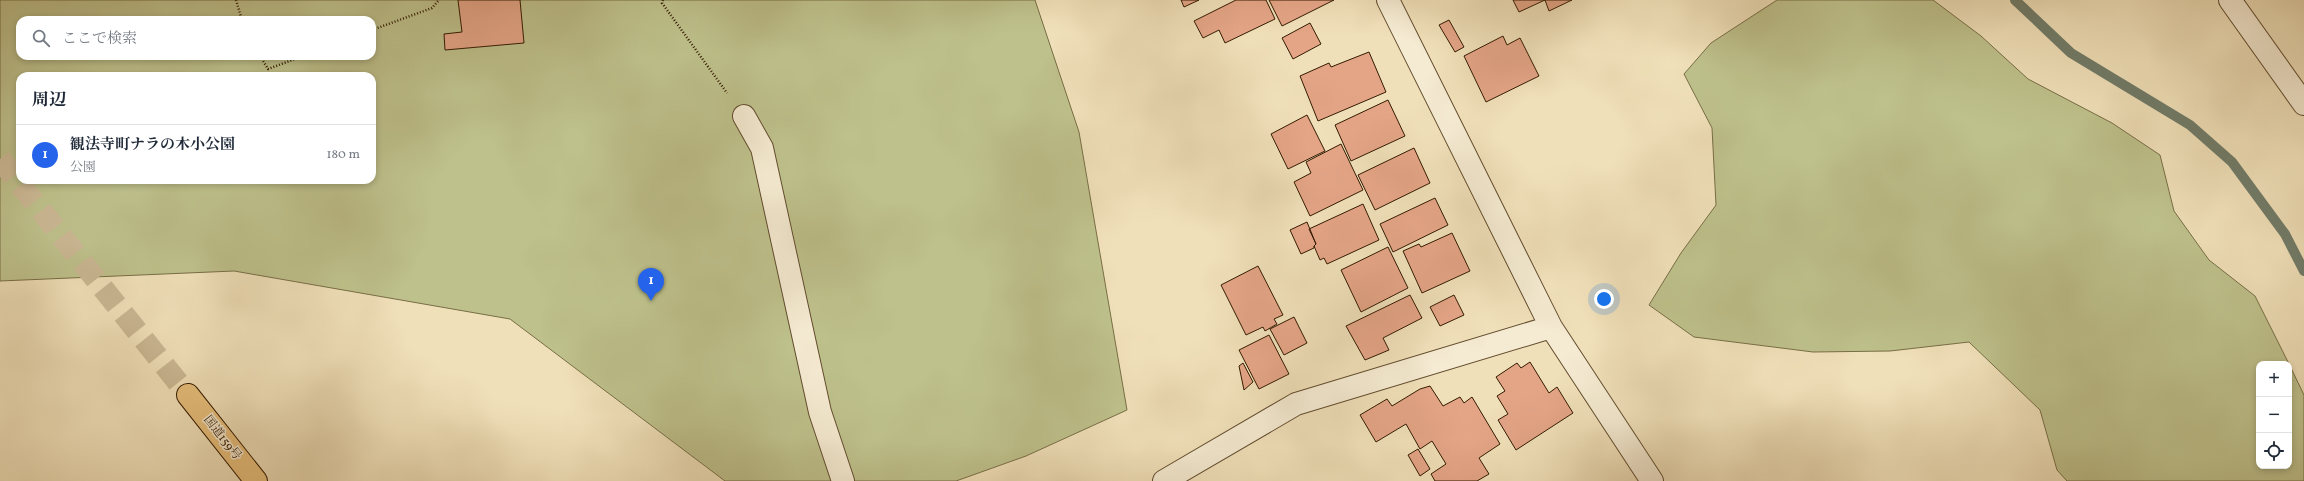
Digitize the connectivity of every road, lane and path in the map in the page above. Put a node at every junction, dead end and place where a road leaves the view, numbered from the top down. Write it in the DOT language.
graph roads {
  1 [pos="236,0"];
  2 [pos="439,0"];
  3 [pos="662,0"];
  4 [pos="1388,0"];
  5 [pos="2230,0"];
  6 [pos="241,16"];
  7 [pos="376,29"];
  8 [pos="262,60"];
  9 [pos="292,60"];
  10 [pos="2304,104"];
  11 [pos="744,116"];
  12 [pos="1550,327"];
  13 [pos="188,395"];
  14 [pos="256,481"];
  15 [pos="843,481"];
  16 [pos="1164,481"];
  17 [pos="1652,481"];
  1 -- 6 [label="path"];
  2 -- 7 [label="path"];
  3 -- 11 [label="path"];
  4 -- 12 [label="street"];
  5 -- 10 [label="street"];
  8 -- 9 [label="path"];
  11 -- 15 [label="street"];
  12 -- 16 [label="street"];
  12 -- 17 [label="street"];
  13 -- 14 [label="highway, 国道159号"];
}
